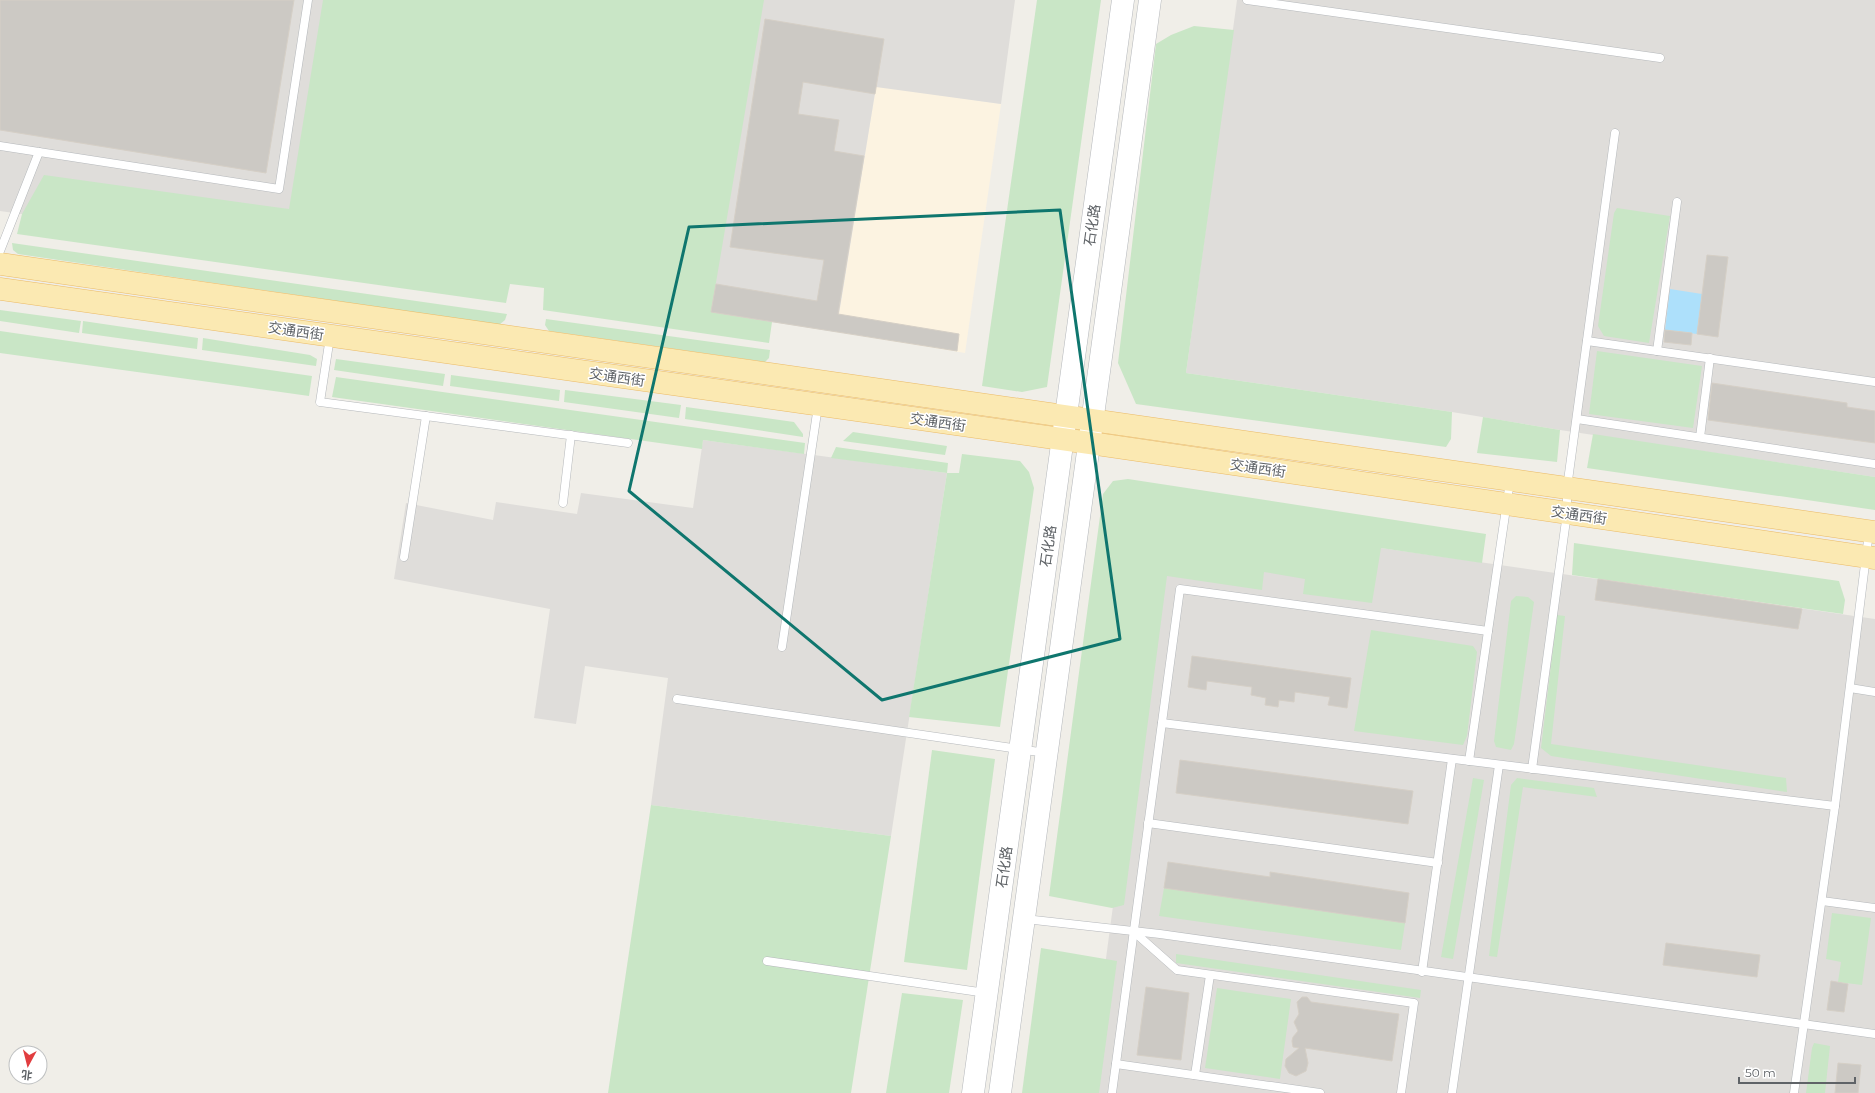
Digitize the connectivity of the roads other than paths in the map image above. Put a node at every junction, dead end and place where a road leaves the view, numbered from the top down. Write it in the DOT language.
graph roads {
  1 [pos="308,0"];
  2 [pos="1123,0"];
  3 [pos="1150,0"];
  4 [pos="1247,0"];
  5 [pos="1660,58"];
  6 [pos="1615,133"];
  7 [pos="0,146"];
  8 [pos="39,152"];
  9 [pos="1676,202"];
  10 [pos="0,251"];
  11 [pos="0,264"];
  12 [pos="0,289"];
  13 [pos="330,336"];
  14 [pos="1587,341"];
  15 [pos="1657,351"];
  16 [pos="1710,358"];
  17 [pos="1875,382"];
  18 [pos="818,405"];
  19 [pos="426,416"];
  20 [pos="1066,417"];
  21 [pos="1577,419"];
  22 [pos="1092,421"];
  23 [pos="571,436"];
  24 [pos="1700,437"];
  25 [pos="1062,440"];
  26 [pos="628,443"];
  27 [pos="1090,443"];
  28 [pos="1875,464"];
  29 [pos="1510,480"];
  30 [pos="1567,488"];
  31 [pos="563,503"];
  32 [pos="1506,504"];
  33 [pos="1567,513"];
  34 [pos="1872,532"];
  35 [pos="404,557"];
  36 [pos="1871,557"];
  37 [pos="1488,631"];
  38 [pos="782,647"];
  39 [pos="1850,688"];
  40 [pos="1875,692"];
  41 [pos="678,699"];
  42 [pos="1162,723"];
  43 [pos="1020,749"];
  44 [pos="1047,753"];
  45 [pos="1452,759"];
  46 [pos="1469,761"];
  47 [pos="1499,765"];
  48 [pos="1532,769"];
  49 [pos="1835,806"];
  50 [pos="1148,823"];
  51 [pos="1438,863"];
  52 [pos="1822,901"];
  53 [pos="1875,908"];
  54 [pos="1024,919"];
  55 [pos="1133,932"];
  56 [pos="767,961"];
  57 [pos="1422,972"];
  58 [pos="1210,974"];
  59 [pos="1469,978"];
  60 [pos="987,994"];
  61 [pos="1804,1024"];
  62 [pos="1875,1034"];
  63 [pos="1116,1064"];
  64 [pos="1195,1075"];
  65 [pos="973,1093"];
  66 [pos="1000,1093"];
  67 [pos="1112,1093"];
  68 [pos="1320,1093"];
  69 [pos="1401,1093"];
  70 [pos="1452,1093"];
  71 [pos="1794,1093"];
  1 -- 8 [label="lane"];
  2 -- 20 [label="main road, 石化路"];
  3 -- 22 [label="main road, 石化路"];
  4 -- 5 [label="lane"];
  6 -- 14 [label="lane"];
  7 -- 8 [label="lane"];
  8 -- 10 [label="lane"];
  9 -- 15 [label="lane"];
  11 -- 20 [label="main road, 交通西街"];
  12 -- 13 [label="main road, 交通西街"];
  13 -- 18 [label="main road, 交通西街"];
  13 -- 19 [label="lane"];
  14 -- 15 [label="lane"];
  14 -- 21 [label="lane"];
  15 -- 16 [label="lane"];
  16 -- 17 [label="lane"];
  16 -- 24 [label="lane"];
  18 -- 25 [label="main road, 交通西街"];
  18 -- 38 [label="lane"];
  19 -- 23 [label="lane"];
  19 -- 35 [label="lane"];
  20 -- 22 [label="main road, 交通西街"];
  20 -- 25 [label="main road, 石化路"];
  21 -- 24 [label="lane"];
  21 -- 30 [label="lane"];
  22 -- 27 [label="main road, 石化路"];
  22 -- 29 [label="main road, 交通西街"];
  23 -- 26 [label="lane"];
  23 -- 31 [label="lane"];
  24 -- 28 [label="lane"];
  25 -- 27 [label="main road, 交通西街"];
  25 -- 43 [label="main road, 石化路"];
  27 -- 32 [label="main road, 交通西街"];
  27 -- 44 [label="main road, 石化路"];
  29 -- 30 [label="main road, 交通西街"];
  29 -- 32 [label="lane"];
  30 -- 33 [label="lane"];
  30 -- 34 [label="main road, 交通西街"];
  32 -- 33 [label="main road, 交通西街"];
  32 -- 37 [label="lane"];
  33 -- 36 [label="main road, 交通西街"];
  33 -- 48 [label="lane"];
  34 -- 36 [label="lane"];
  36 -- 39 [label="lane"];
  37 -- 42 [label="lane"];
  37 -- 46 [label="lane"];
  39 -- 40 [label="lane"];
  39 -- 49 [label="lane"];
  41 -- 43 [label="lane"];
  42 -- 45 [label="lane"];
  42 -- 50 [label="lane"];
  43 -- 44 [label="lane"];
  43 -- 60 [label="main road, 石化路"];
  44 -- 54 [label="main road, 石化路"];
  45 -- 46 [label="lane"];
  45 -- 51 [label="lane"];
  46 -- 47 [label="lane"];
  47 -- 48 [label="lane"];
  47 -- 59 [label="lane"];
  48 -- 49 [label="lane"];
  49 -- 52 [label="lane"];
  50 -- 51 [label="lane"];
  50 -- 55 [label="lane"];
  51 -- 57 [label="lane"];
  52 -- 53 [label="lane"];
  52 -- 61 [label="lane"];
  54 -- 55 [label="lane"];
  54 -- 66 [label="main road, 石化路"];
  55 -- 57 [label="lane"];
  55 -- 58 [label="lane"];
  55 -- 63 [label="lane"];
  56 -- 60 [label="lane"];
  57 -- 59 [label="lane"];
  58 -- 64 [label="lane"];
  58 -- 69 [label="lane"];
  59 -- 61 [label="lane"];
  59 -- 70 [label="lane"];
  60 -- 65 [label="main road, 石化路"];
  61 -- 62 [label="lane"];
  61 -- 71 [label="lane"];
  63 -- 64 [label="lane"];
  63 -- 67 [label="lane"];
  64 -- 68 [label="lane"];
}
